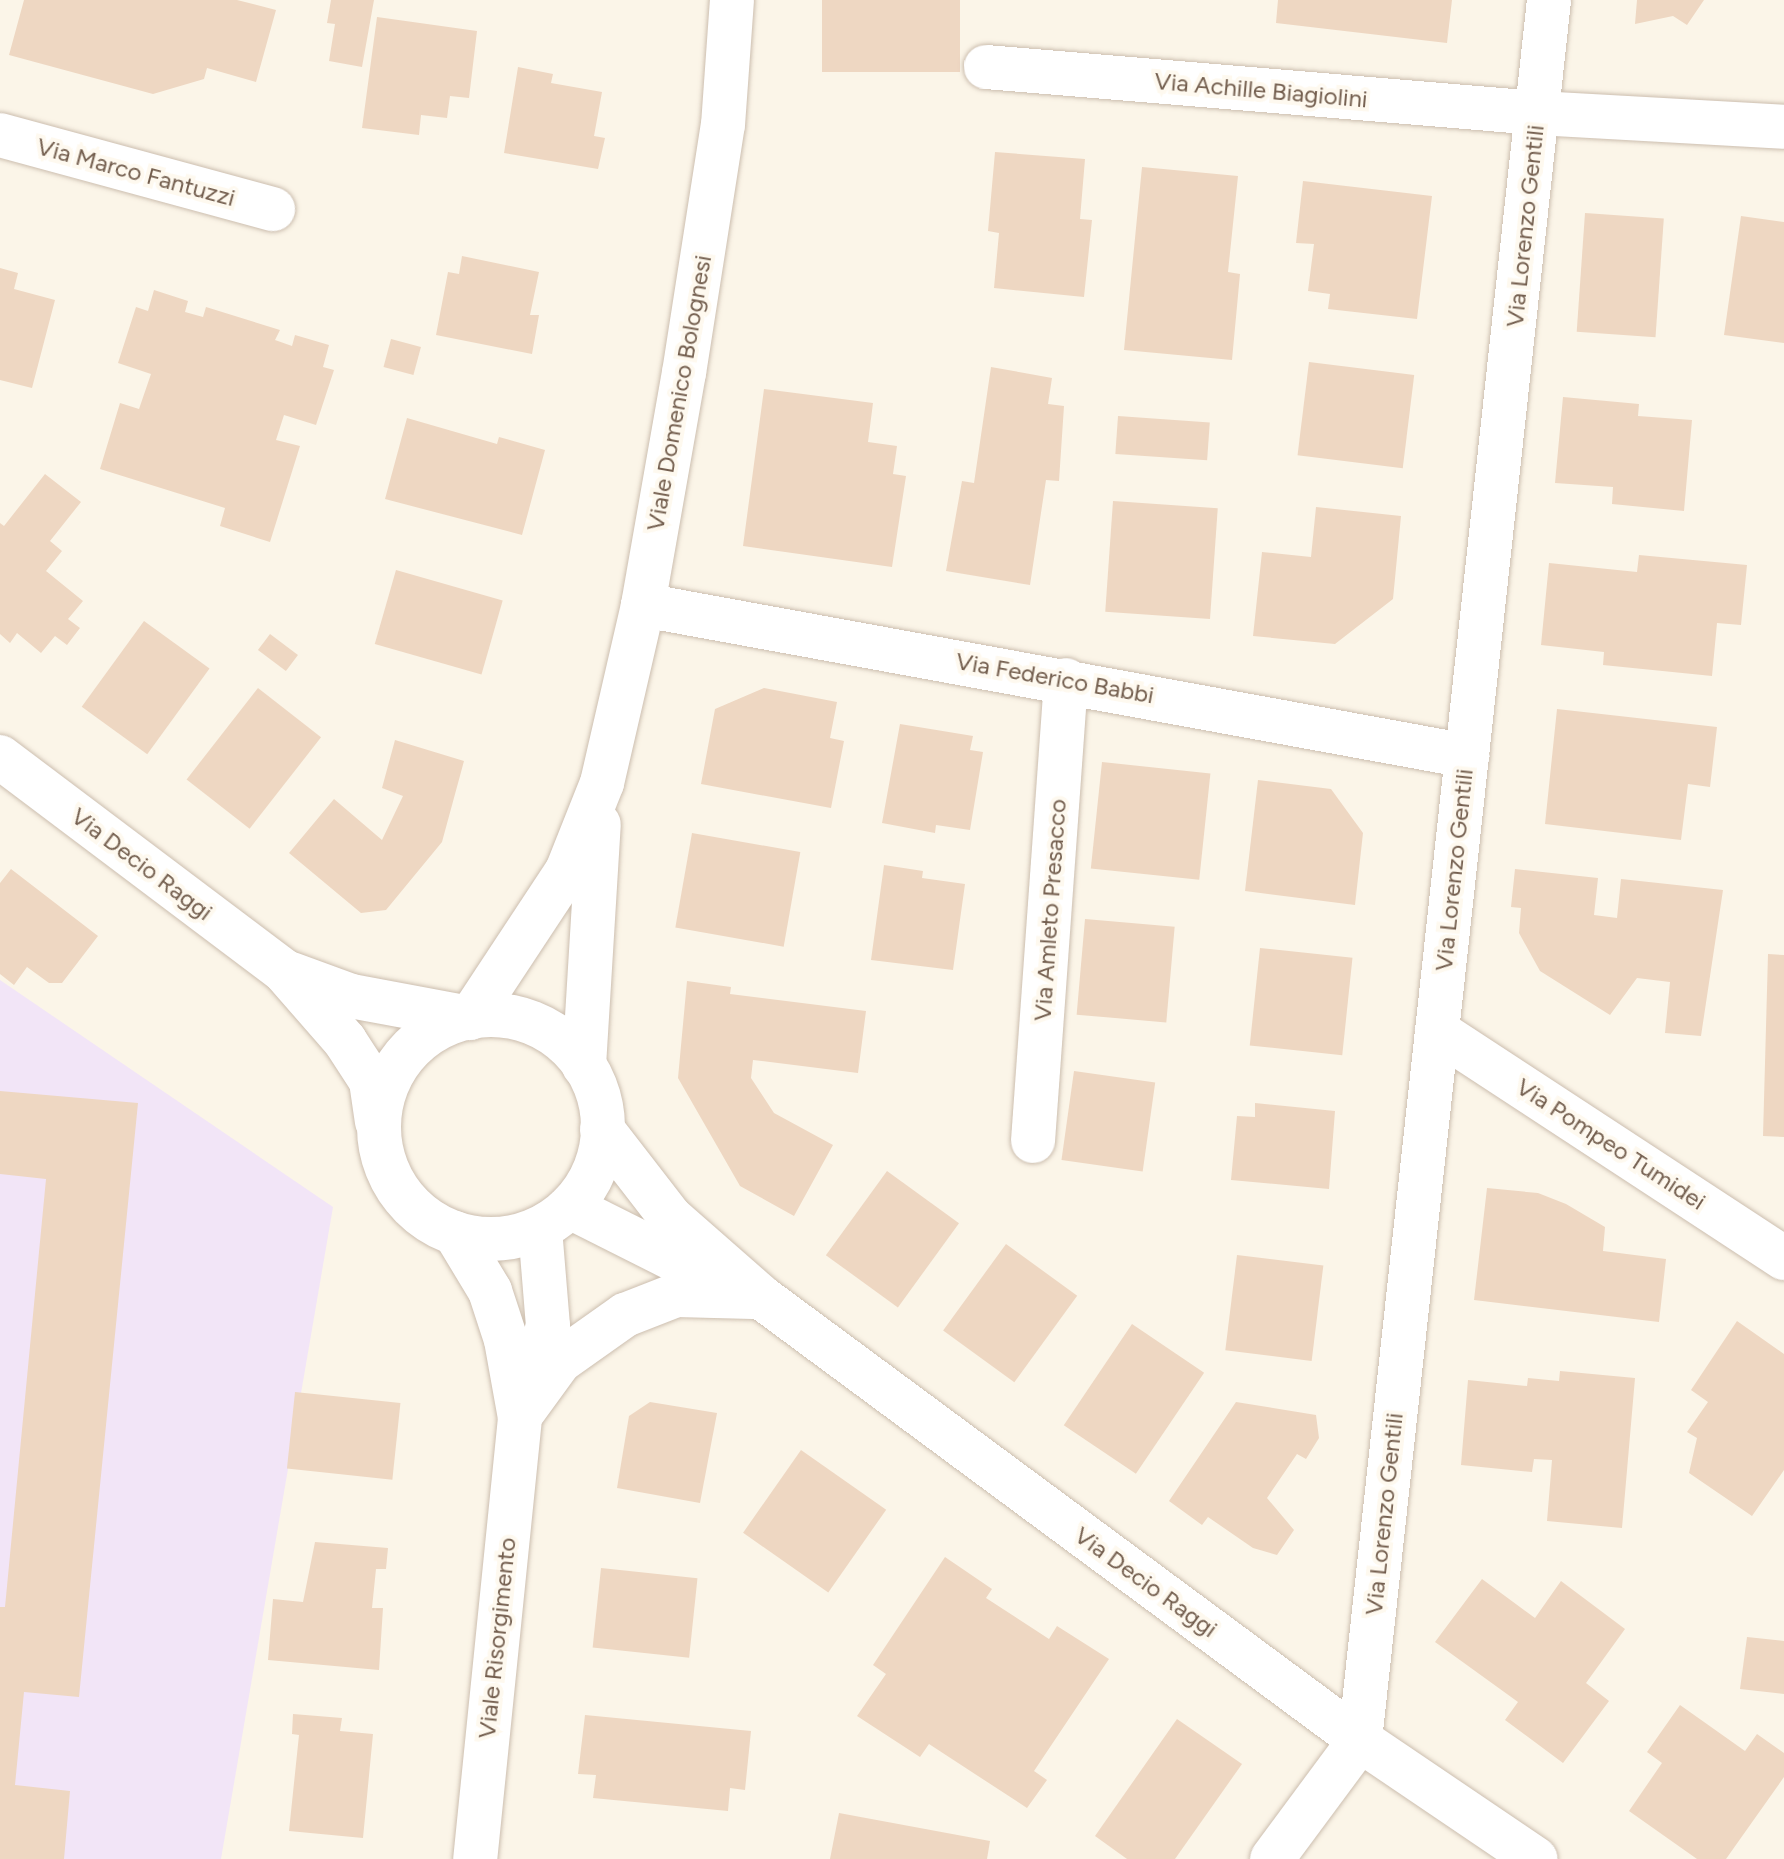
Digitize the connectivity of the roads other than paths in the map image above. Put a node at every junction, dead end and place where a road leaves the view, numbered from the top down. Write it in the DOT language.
graph roads {
  1 [pos="732,0"];
  2 [pos="1549,0"];
  3 [pos="986,67"];
  4 [pos="1537,113"];
  5 [pos="1784,127"];
  6 [pos="0,135"];
  7 [pos="273,209"];
  8 [pos="643,605"];
  9 [pos="1066,680"];
  10 [pos="1467,756"];
  11 [pos="0,757"];
  12 [pos="602,783"];
  13 [pos="284,971"];
  14 [pos="470,1018"];
  15 [pos="1437,1031"];
  16 [pos="584,1066"];
  17 [pos="378,1127"];
  18 [pos="602,1129"];
  19 [pos="1033,1141"];
  20 [pos="555,1218"];
  21 [pos="455,1233"];
  22 [pos="1784,1258"];
  23 [pos="761,1297"];
  24 [pos="520,1418"];
  25 [pos="1360,1740"];
  26 [pos="475,1859"];
  27 [pos="1272,1859"];
  28 [pos="1536,1859"];
  1 -- 8 [label="street, Viale Domenico Bolognesi"];
  2 -- 4 [label="street, Via Lorenzo Gentili"];
  3 -- 4 [label="street, Via Achille Biagiolini"];
  4 -- 5 [label="street, Via Achille Biagiolini"];
  4 -- 10 [label="street, Via Lorenzo Gentili"];
  6 -- 7 [label="street, Via Marco Fantuzzi"];
  8 -- 9 [label="street, Via Federico Babbi"];
  8 -- 12 [label="street, Viale Domenico Bolognesi"];
  9 -- 10 [label="street, Via Federico Babbi"];
  9 -- 19 [label="street, Via Amleto Presacco"];
  10 -- 15 [label="street, Via Lorenzo Gentili"];
  11 -- 13 [label="street, Via Decio Raggi"];
  12 -- 14 [label="street, Viale Domenico Bolognesi"];
  12 -- 16 [label="street, Viale Domenico Bolognesi"];
  13 -- 14 [label="street, Via Decio Raggi"];
  13 -- 17 [label="street, Via Decio Raggi"];
  14 -- 16 [label="street, Via Decio Raggi"];
  14 -- 17 [label="street, Via Decio Raggi"];
  15 -- 22 [label="street, Via Pompeo Tumidei"];
  15 -- 25 [label="street, Via Lorenzo Gentili"];
  16 -- 18 [label="street, Via Decio Raggi"];
  17 -- 21 [label="street, Via Decio Raggi"];
  18 -- 20 [label="street, Via Decio Raggi"];
  18 -- 23 [label="street, Via Decio Raggi"];
  20 -- 21 [label="street, Via Decio Raggi"];
  20 -- 23 [label="street, Via Decio Raggi"];
  20 -- 24 [label="street, Viale Risorgimento"];
  21 -- 24 [label="street, Viale Risorgimento"];
  23 -- 24 [label="street"];
  23 -- 25 [label="street, Via Decio Raggi"];
  24 -- 26 [label="street, Viale Risorgimento"];
  25 -- 27 [label="street"];
  25 -- 28 [label="street, Via Decio Raggi"];
}
